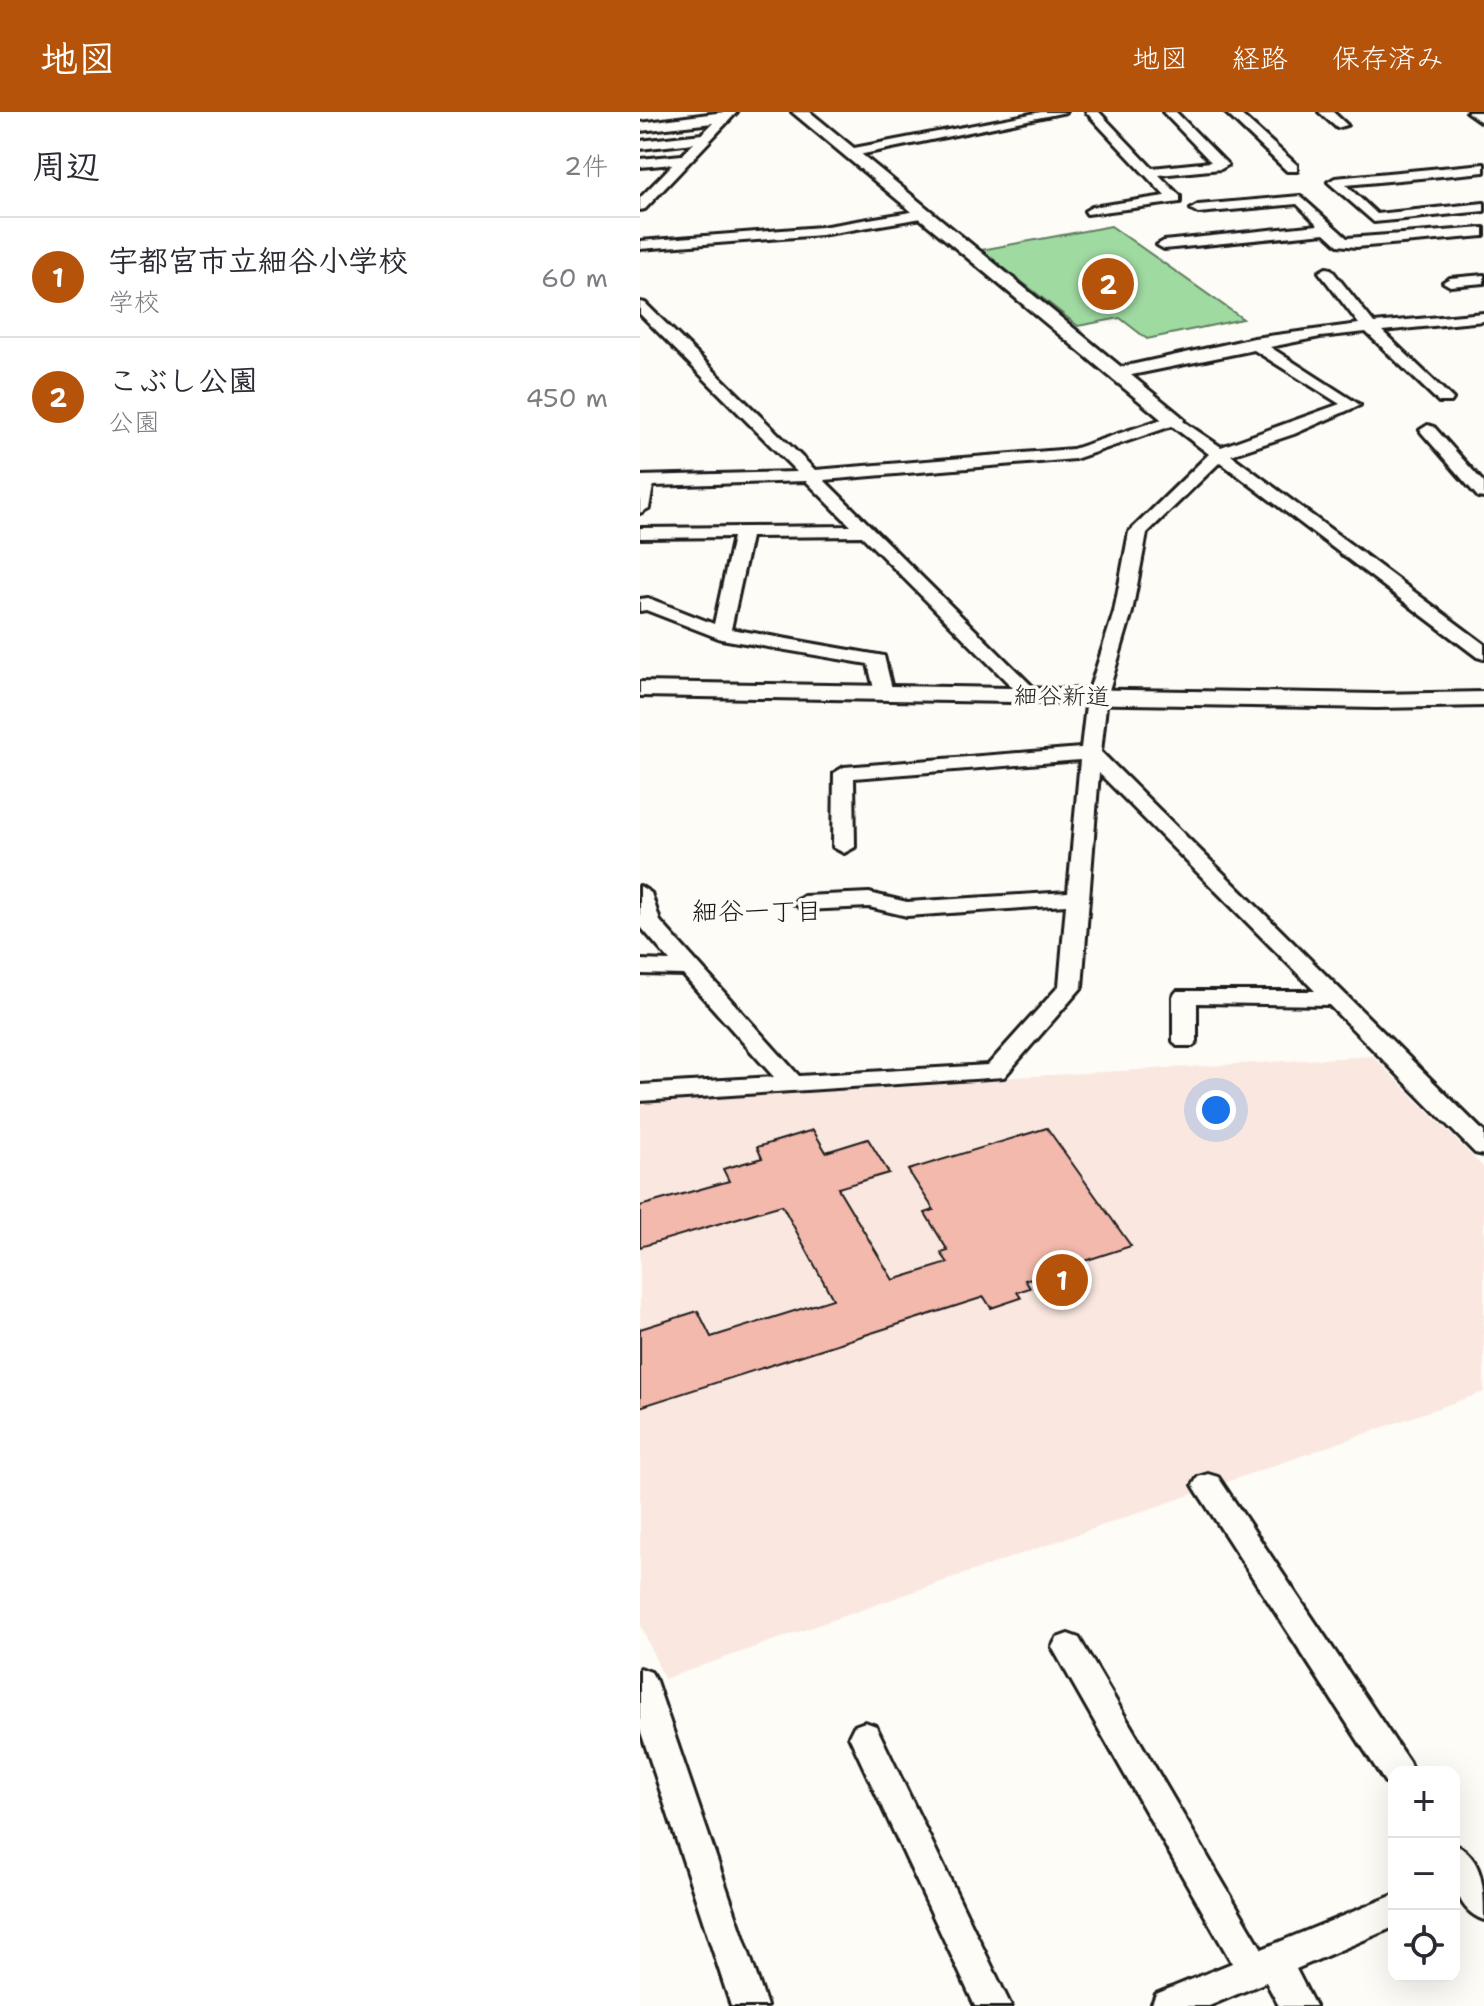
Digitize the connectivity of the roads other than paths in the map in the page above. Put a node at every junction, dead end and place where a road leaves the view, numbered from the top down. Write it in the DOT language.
graph roads {
  1 [pos="800,112"];
  2 [pos="1060,112"];
  3 [pos="1092,112"];
  4 [pos="1169,112"];
  5 [pos="1231,112"];
  6 [pos="1325,112"];
  7 [pos="1473,112"];
  8 [pos="728,115"];
  9 [pos="1003,116"];
  10 [pos="1484,120"];
  11 [pos="1341,125"];
  12 [pos="640,127"];
  13 [pos="705,138"];
  14 [pos="640,145"];
  15 [pos="849,153"];
  16 [pos="685,159"];
  17 [pos="640,163"];
  18 [pos="1292,168"];
  19 [pos="1484,168"];
  20 [pos="1149,172"];
  21 [pos="640,206"];
  22 [pos="1484,207"];
  23 [pos="1198,209"];
  24 [pos="1092,211"];
  25 [pos="923,214"];
  26 [pos="1329,228"];
  27 [pos="1484,232"];
  28 [pos="640,245"];
  29 [pos="1164,245"];
  30 [pos="1326,272"];
  31 [pos="1484,279"];
  32 [pos="1450,282"];
  33 [pos="640,306"];
  34 [pos="1484,317"];
  35 [pos="1370,328"];
  36 [pos="1254,343"];
  37 [pos="1117,373"];
  38 [pos="1445,399"];
  39 [pos="1174,420"];
  40 [pos="1428,430"];
  41 [pos="1220,453"];
  42 [pos="809,476"];
  43 [pos="643,481"];
  44 [pos="1484,493"];
  45 [pos="640,508"];
  46 [pos="867,531"];
  47 [pos="640,533"];
  48 [pos="743,533"];
  49 [pos="640,605"];
  50 [pos="721,633"];
  51 [pos="1484,653"];
  52 [pos="640,689"];
  53 [pos="883,693"];
  54 [pos="1031,695"];
  55 [pos="1097,697"];
  56 [pos="1484,699"];
  57 [pos="1091,753"];
  58 [pos="844,847"];
  59 [pos="640,893"];
  60 [pos="1080,898"];
  61 [pos="804,903"];
  62 [pos="640,967"];
  63 [pos="689,968"];
  64 [pos="1335,998"];
  65 [pos="1185,1041"];
  66 [pos="794,1085"];
  67 [pos="640,1093"];
  68 [pos="1484,1147"];
  69 [pos="1208,1485"];
  70 [pos="1068,1647"];
  71 [pos="640,1681"];
  72 [pos="865,1736"];
  73 [pos="1393,1766"];
  74 [pos="1388,1914"];
  75 [pos="1264,1966"];
  76 [pos="749,2006"];
  77 [pos="993,2006"];
  78 [pos="1169,2006"];
  79 [pos="1297,2006"];
  1 -- 15 [label="street"];
  2 -- 9 [label="street"];
  3 -- 20 [label="street"];
  4 -- 20 [label="street"];
  5 -- 18 [label="street"];
  6 -- 11 [label="street"];
  7 -- 10 [label="street"];
  8 -- 12 [label="street"];
  8 -- 13 [label="street"];
  9 -- 15 [label="street"];
  13 -- 14 [label="street"];
  13 -- 16 [label="street"];
  15 -- 25 [label="street"];
  16 -- 17 [label="street"];
  16 -- 21 [label="street"];
  19 -- 22 [label="street"];
  20 -- 24 [label="street"];
  23 -- 26 [label="street"];
  25 -- 28 [label="street"];
  25 -- 37 [label="street"];
  26 -- 27 [label="street"];
  26 -- 29 [label="street"];
  30 -- 35 [label="street"];
  31 -- 32 [label="street"];
  33 -- 42 [label="street"];
  34 -- 35 [label="street"];
  35 -- 36 [label="street"];
  35 -- 38 [label="street"];
  36 -- 37 [label="street"];
  36 -- 41 [label="street"];
  37 -- 39 [label="street"];
  39 -- 41 [label="street"];
  39 -- 42 [label="street"];
  40 -- 44 [label="street"];
  41 -- 51 [label="street"];
  41 -- 55 [label="street"];
  42 -- 43 [label="street"];
  42 -- 46 [label="street"];
  43 -- 45 [label="street"];
  46 -- 48 [label="street"];
  46 -- 54 [label="street"];
  47 -- 48 [label="street"];
  48 -- 50 [label="street"];
  49 -- 50 [label="street"];
  50 -- 53 [label="street"];
  52 -- 53 [label="street, 細谷新道"];
  53 -- 54 [label="street, 細谷新道"];
  54 -- 55 [label="street, 細谷新道"];
  55 -- 56 [label="street, 細谷新道"];
  55 -- 57 [label="street"];
  57 -- 58 [label="street"];
  57 -- 60 [label="street"];
  57 -- 64 [label="street"];
  59 -- 63 [label="street"];
  60 -- 61 [label="street"];
  60 -- 66 [label="street"];
  62 -- 63 [label="street"];
  63 -- 66 [label="street"];
  64 -- 65 [label="street"];
  64 -- 68 [label="street"];
  66 -- 67 [label="street"];
  69 -- 73 [label="street"];
  70 -- 75 [label="street"];
  71 -- 76 [label="street"];
  72 -- 77 [label="street"];
  74 -- 75 [label="street"];
  75 -- 78 [label="street"];
  75 -- 79 [label="street"];
}
